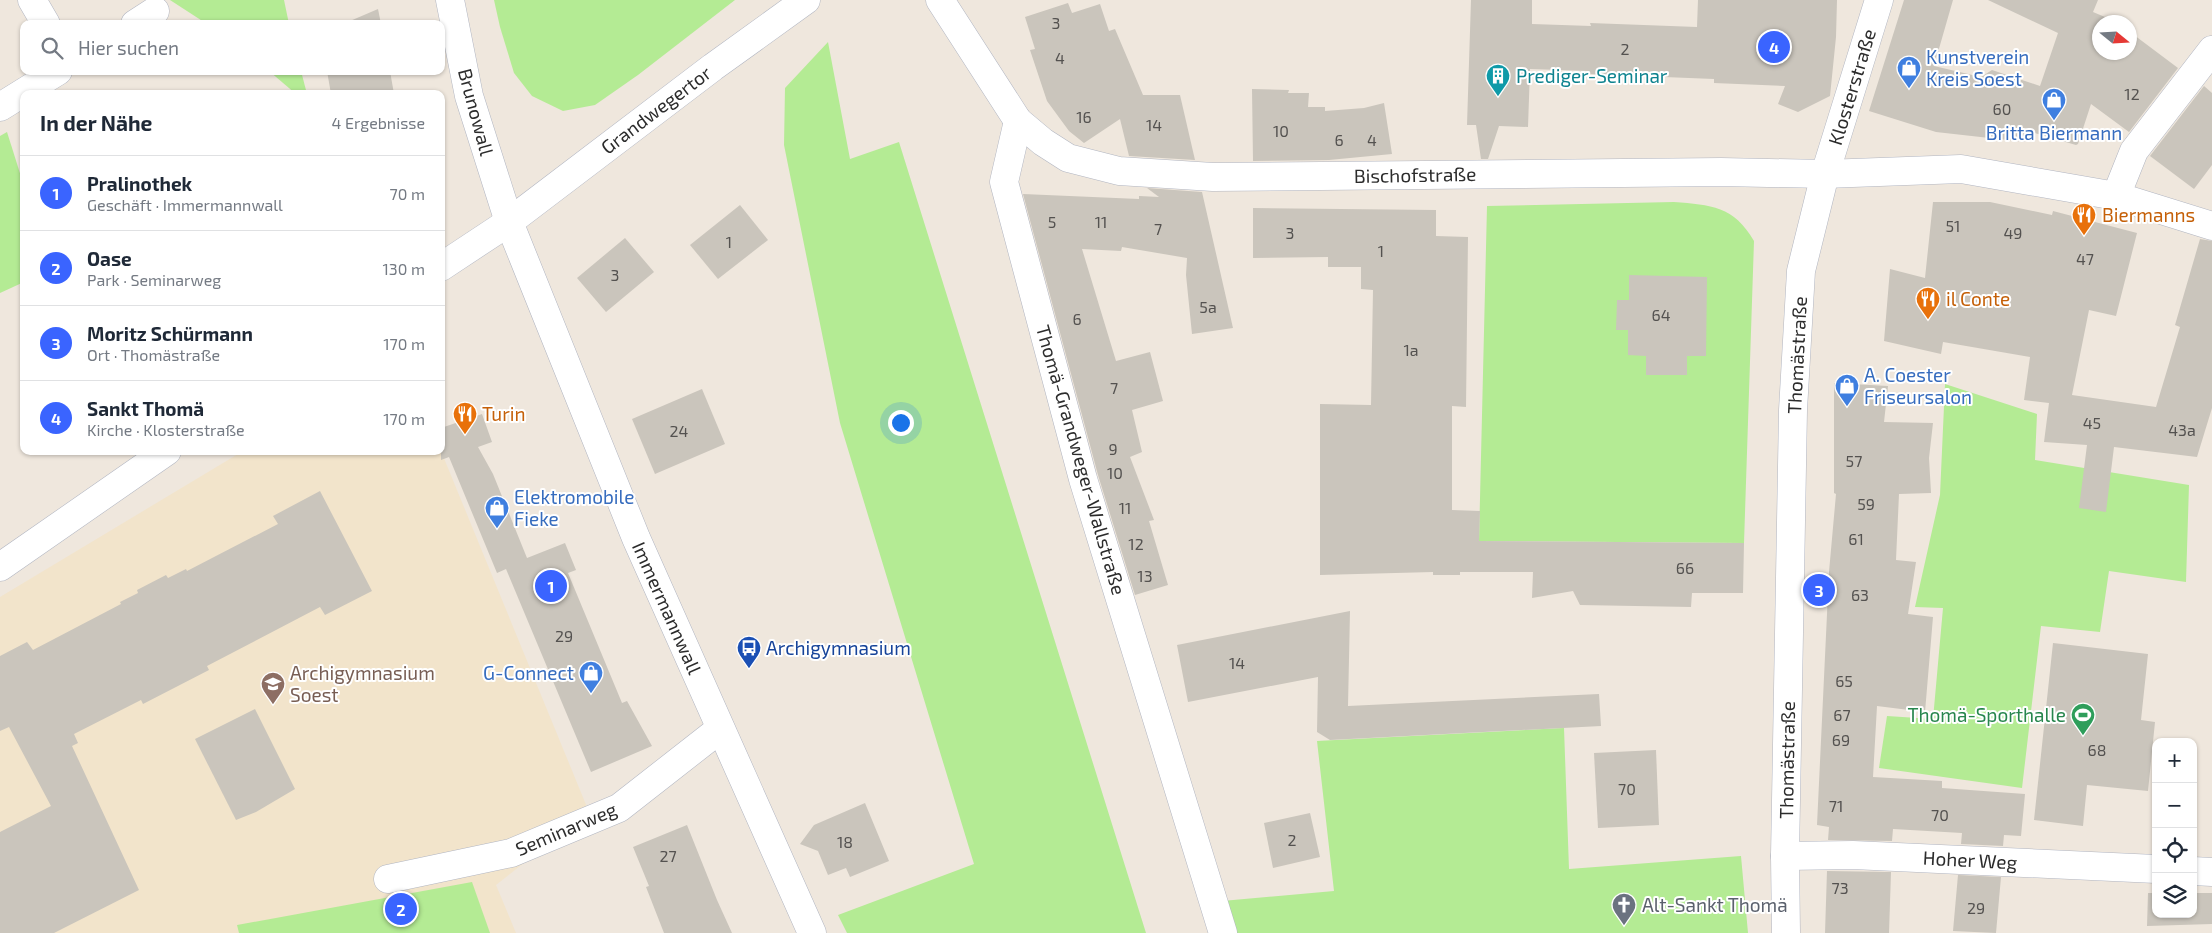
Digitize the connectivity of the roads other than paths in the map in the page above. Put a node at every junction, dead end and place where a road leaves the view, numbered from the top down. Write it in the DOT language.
graph roads {
  1 [pos="32,0"];
  2 [pos="450,0"];
  3 [pos="806,0"];
  4 [pos="940,0"];
  5 [pos="1879,0"];
  6 [pos="44,20"];
  7 [pos="2212,50"];
  8 [pos="52,75"];
  9 [pos="27,90"];
  10 [pos="20,95"];
  11 [pos="0,107"];
  12 [pos="1018,121"];
  13 [pos="1825,174"];
  14 [pos="2116,196"];
  15 [pos="509,222"];
  16 [pos="2212,226"];
  17 [pos="445,265"];
  18 [pos="161,455"];
  19 [pos="0,567"];
  20 [pos="720,729"];
  21 [pos="1785,856"];
  22 [pos="2152,869"];
  23 [pos="2197,871"];
  24 [pos="2212,872"];
  25 [pos="388,879"];
  26 [pos="812,933"];
  27 [pos="1223,933"];
  28 [pos="1786,933"];
  1 -- 6 [label="street"];
  2 -- 15 [label="street, Brunowall"];
  3 -- 15 [label="street, Grandwegertor"];
  4 -- 12 [label="street"];
  5 -- 13 [label="street, Klosterstraße"];
  7 -- 14 [label="street"];
  8 -- 9 [label="street"];
  10 -- 11 [label="street"];
  12 -- 13 [label="street, Bischofstraße"];
  12 -- 27 [label="street, Thomä-Grandweger-Wallstraße"];
  13 -- 14 [label="street"];
  13 -- 21 [label="street, Thomästraße"];
  14 -- 16 [label="street"];
  15 -- 17 [label="street, Grandwegertor"];
  15 -- 20 [label="street, Immermannwall"];
  18 -- 19 [label="street"];
  20 -- 25 [label="street, Seminarweg"];
  20 -- 26 [label="street, Immermannwall"];
  21 -- 22 [label="street, Hoher Weg"];
  21 -- 28 [label="street, Thomästraße"];
  23 -- 24 [label="street"];
}
